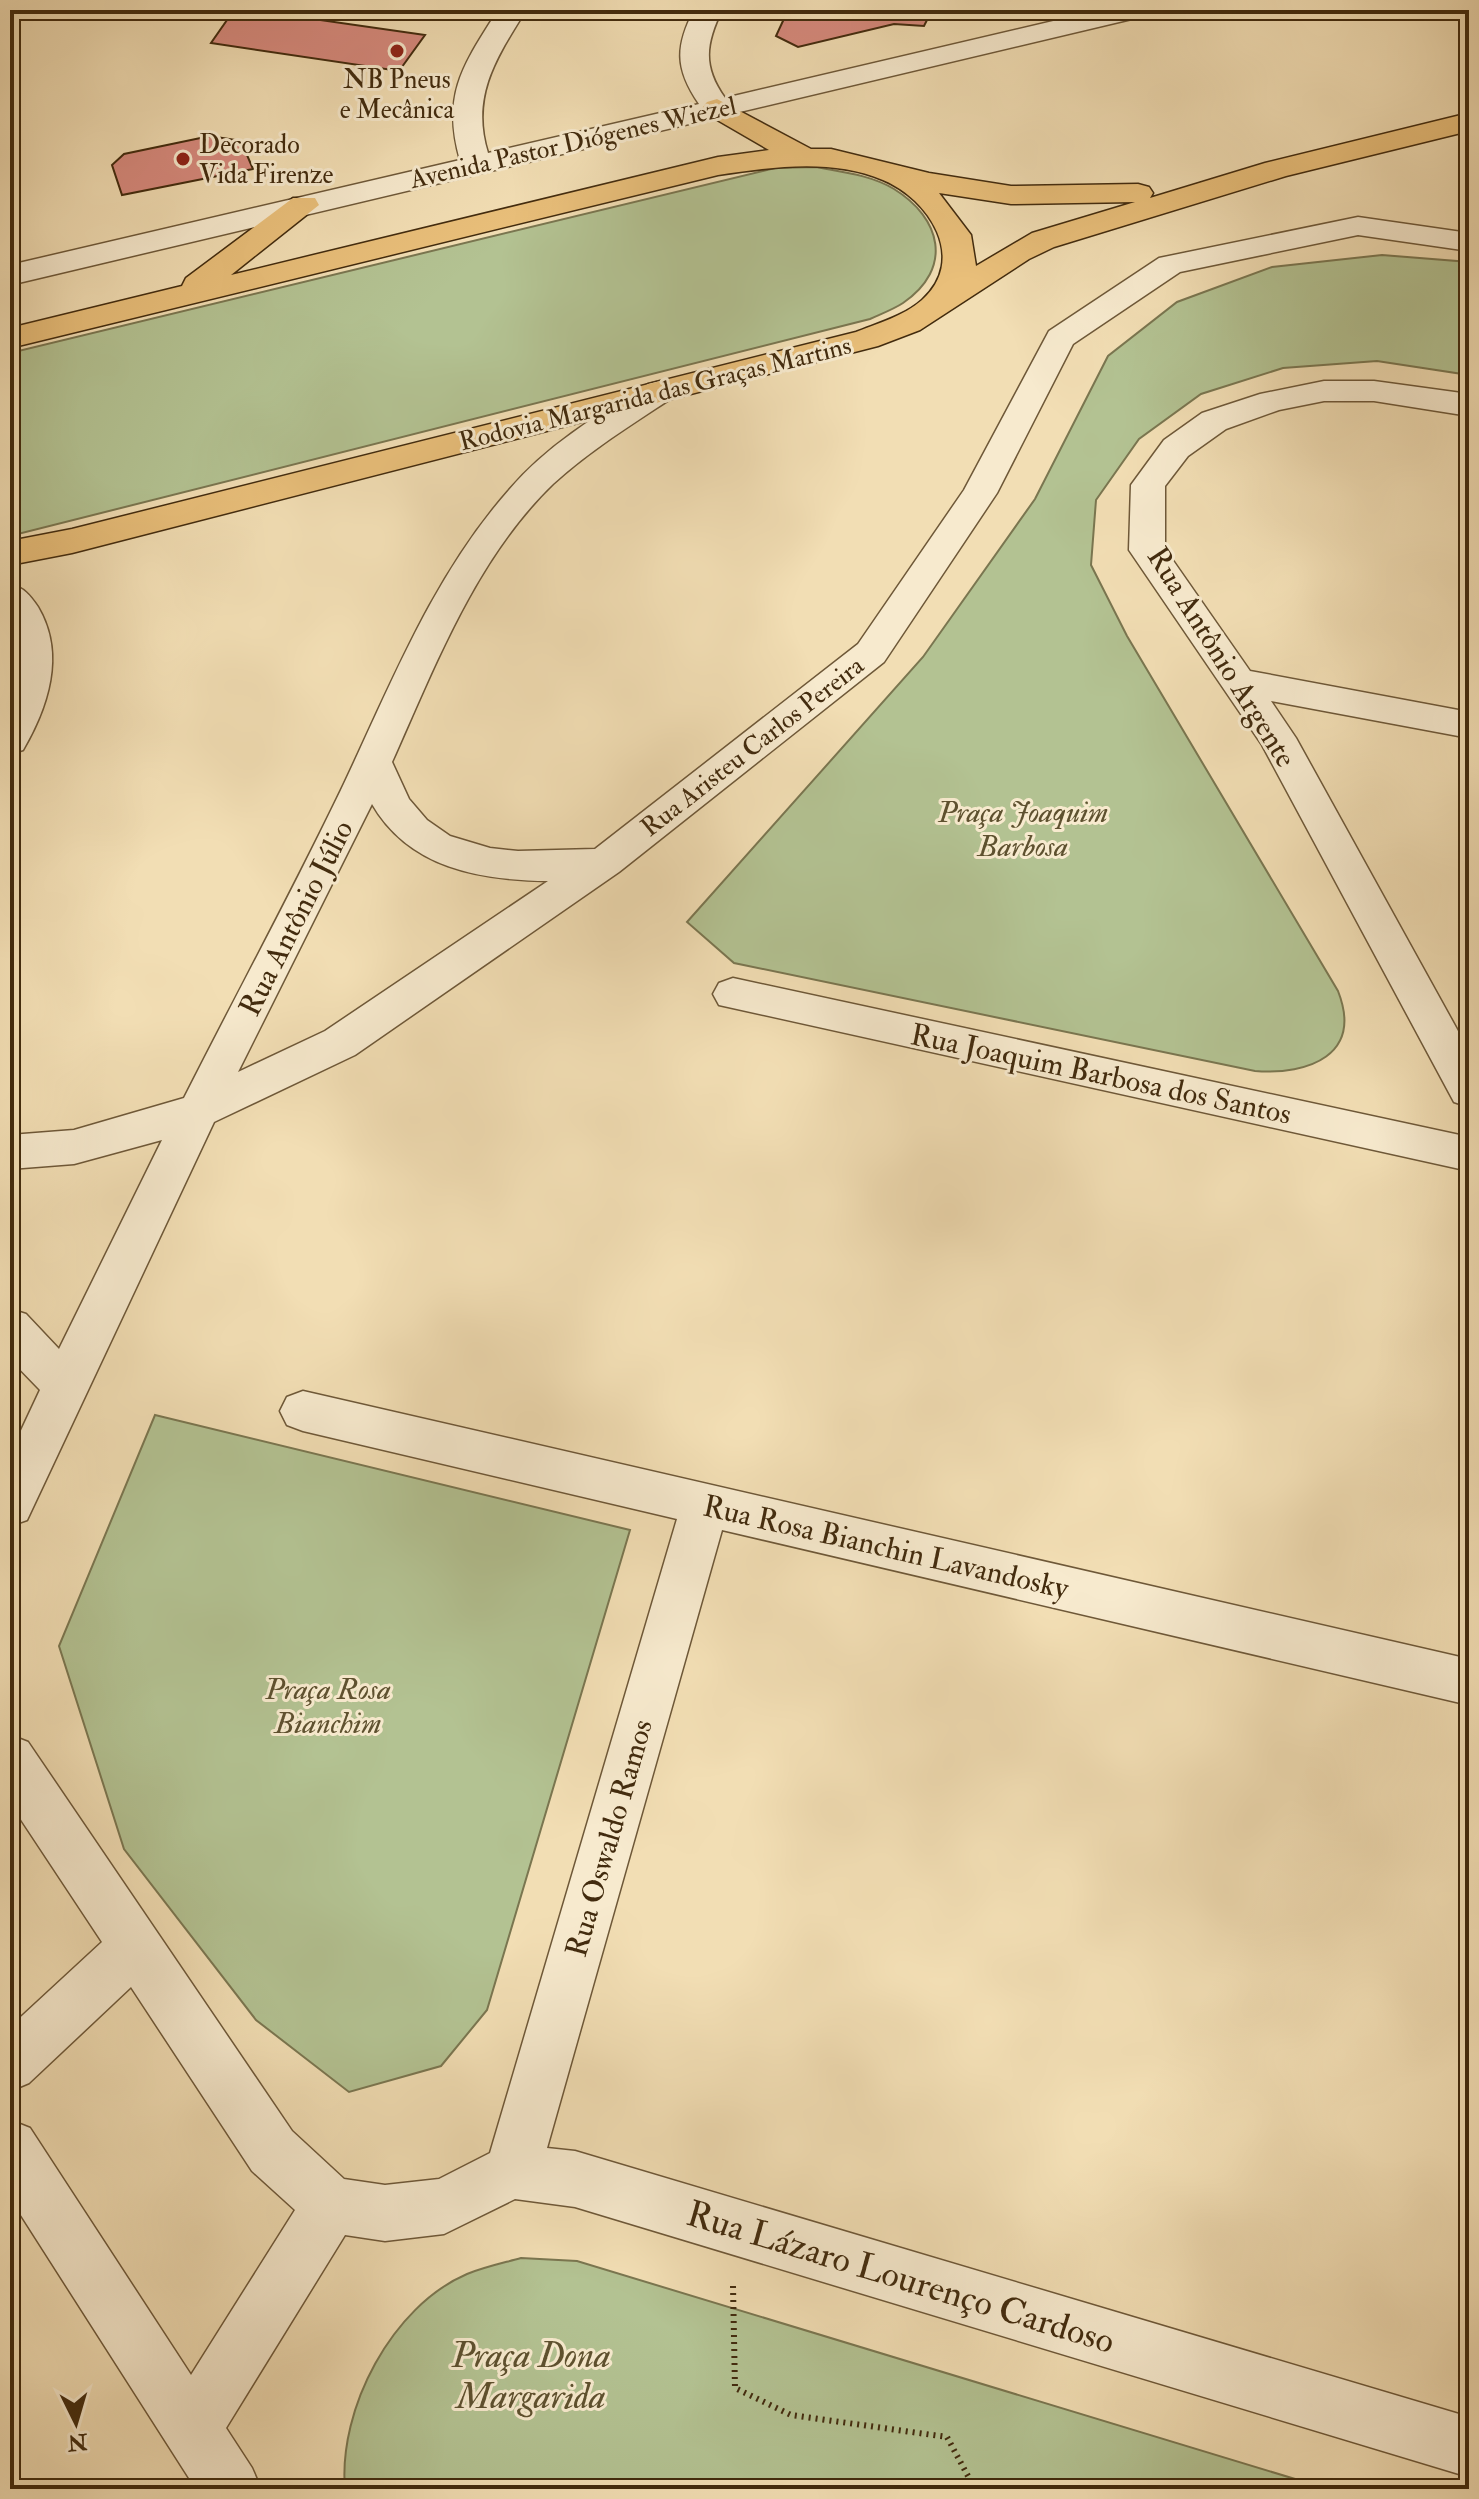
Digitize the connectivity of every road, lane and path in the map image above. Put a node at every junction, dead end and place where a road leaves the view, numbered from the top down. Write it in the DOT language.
graph roads {
  1 [pos="512,10"];
  2 [pos="708,10"];
  3 [pos="1136,10"];
  4 [pos="717,108"];
  5 [pos="1469,122"];
  6 [pos="801,156"];
  7 [pos="860,163"];
  8 [pos="476,164"];
  9 [pos="1276,169"];
  10 [pos="304,205"];
  11 [pos="1469,242"];
  12 [pos="10,275"];
  13 [pos="183,295"];
  14 [pos="933,307"];
  15 [pos="10,338"];
  16 [pos="660,391"];
  17 [pos="1469,405"];
  18 [pos="10,553"];
  19 [pos="10,596"];
  20 [pos="1240,682"];
  21 [pos="1469,725"];
  22 [pos="10,741"];
  23 [pos="374,764"];
  24 [pos="605,862"];
  25 [pos="733,994"];
  26 [pos="1469,1090"];
  27 [pos="199,1110"];
  28 [pos="10,1152"];
  29 [pos="1469,1154"];
  30 [pos="10,1328"];
  31 [pos="64,1385"];
  32 [pos="303,1411"];
  33 [pos="10,1505"];
  34 [pos="705,1505"];
  35 [pos="1469,1682"];
  36 [pos="10,1759"];
  37 [pos="136,1946"];
  38 [pos="10,2064"];
  39 [pos="10,2148"];
  40 [pos="512,2171"];
  41 [pos="331,2205"];
  42 [pos="732,2225"];
  43 [pos="193,2426"];
  44 [pos="1469,2447"];
  45 [pos="231,2489"];
  46 [pos="975,2489"];
  1 -- 8 [label="street"];
  2 -- 4 [label="street"];
  3 -- 4 [label="street, Avenida Pastor Diógenes Wiezel"];
  4 -- 6 [label="main road"];
  4 -- 8 [label="street, Avenida Pastor Diógenes Wiezel"];
  5 -- 9 [label="main road, Rodovia Margarida das Graças Martins"];
  6 -- 7 [label="main road, Rodovia Margarida das Graças Martins"];
  6 -- 13 [label="main road, Rodovia Margarida das Graças Martins"];
  7 -- 9 [label="main road, Rodovia Margarida das Graças Martins"];
  7 -- 14 [label="main road"];
  8 -- 10 [label="street, Avenida Pastor Diógenes Wiezel"];
  9 -- 14 [label="main road, Rodovia Margarida das Graças Martins"];
  10 -- 12 [label="street, Avenida Pastor Diógenes Wiezel"];
  10 -- 13 [label="main road"];
  11 -- 24 [label="street, Rua Aristeu Carlos Pereira"];
  13 -- 15 [label="main road, Rodovia Margarida das Graças Martins"];
  14 -- 16 [label="main road, Rodovia Margarida das Graças Martins"];
  16 -- 18 [label="main road, Rodovia Margarida das Graças Martins"];
  16 -- 23 [label="street, Rua Antônio Júlio"];
  17 -- 20 [label="street, Rua Antônio Argente"];
  19 -- 22 [label="street"];
  20 -- 21 [label="street"];
  20 -- 26 [label="street, Rua Antônio Argente"];
  23 -- 24 [label="street"];
  23 -- 27 [label="street, Rua Antônio Júlio"];
  24 -- 27 [label="street, Rua Aristeu Carlos Pereira"];
  25 -- 29 [label="street, Rua Joaquim Barbosa dos Santos"];
  27 -- 28 [label="street, Rua Aristeu Carlos Pereira"];
  27 -- 31 [label="street, Rua Antônio Júlio"];
  30 -- 31 [label="street"];
  31 -- 33 [label="street, Rua Antônio Júlio"];
  32 -- 34 [label="street, Rua Rosa Bianchin Lavandosky"];
  34 -- 35 [label="street, Rua Rosa Bianchin Lavandosky"];
  34 -- 40 [label="street, Rua Oswaldo Ramos"];
  36 -- 37 [label="street"];
  37 -- 38 [label="street"];
  37 -- 41 [label="street"];
  39 -- 43 [label="street"];
  40 -- 41 [label="street"];
  40 -- 42 [label="street, Rua Lázaro Lourenço Cardoso"];
  41 -- 43 [label="street"];
  42 -- 44 [label="street, Rua Lázaro Lourenço Cardoso"];
  42 -- 46 [label="path"];
  43 -- 45 [label="street"];
}
